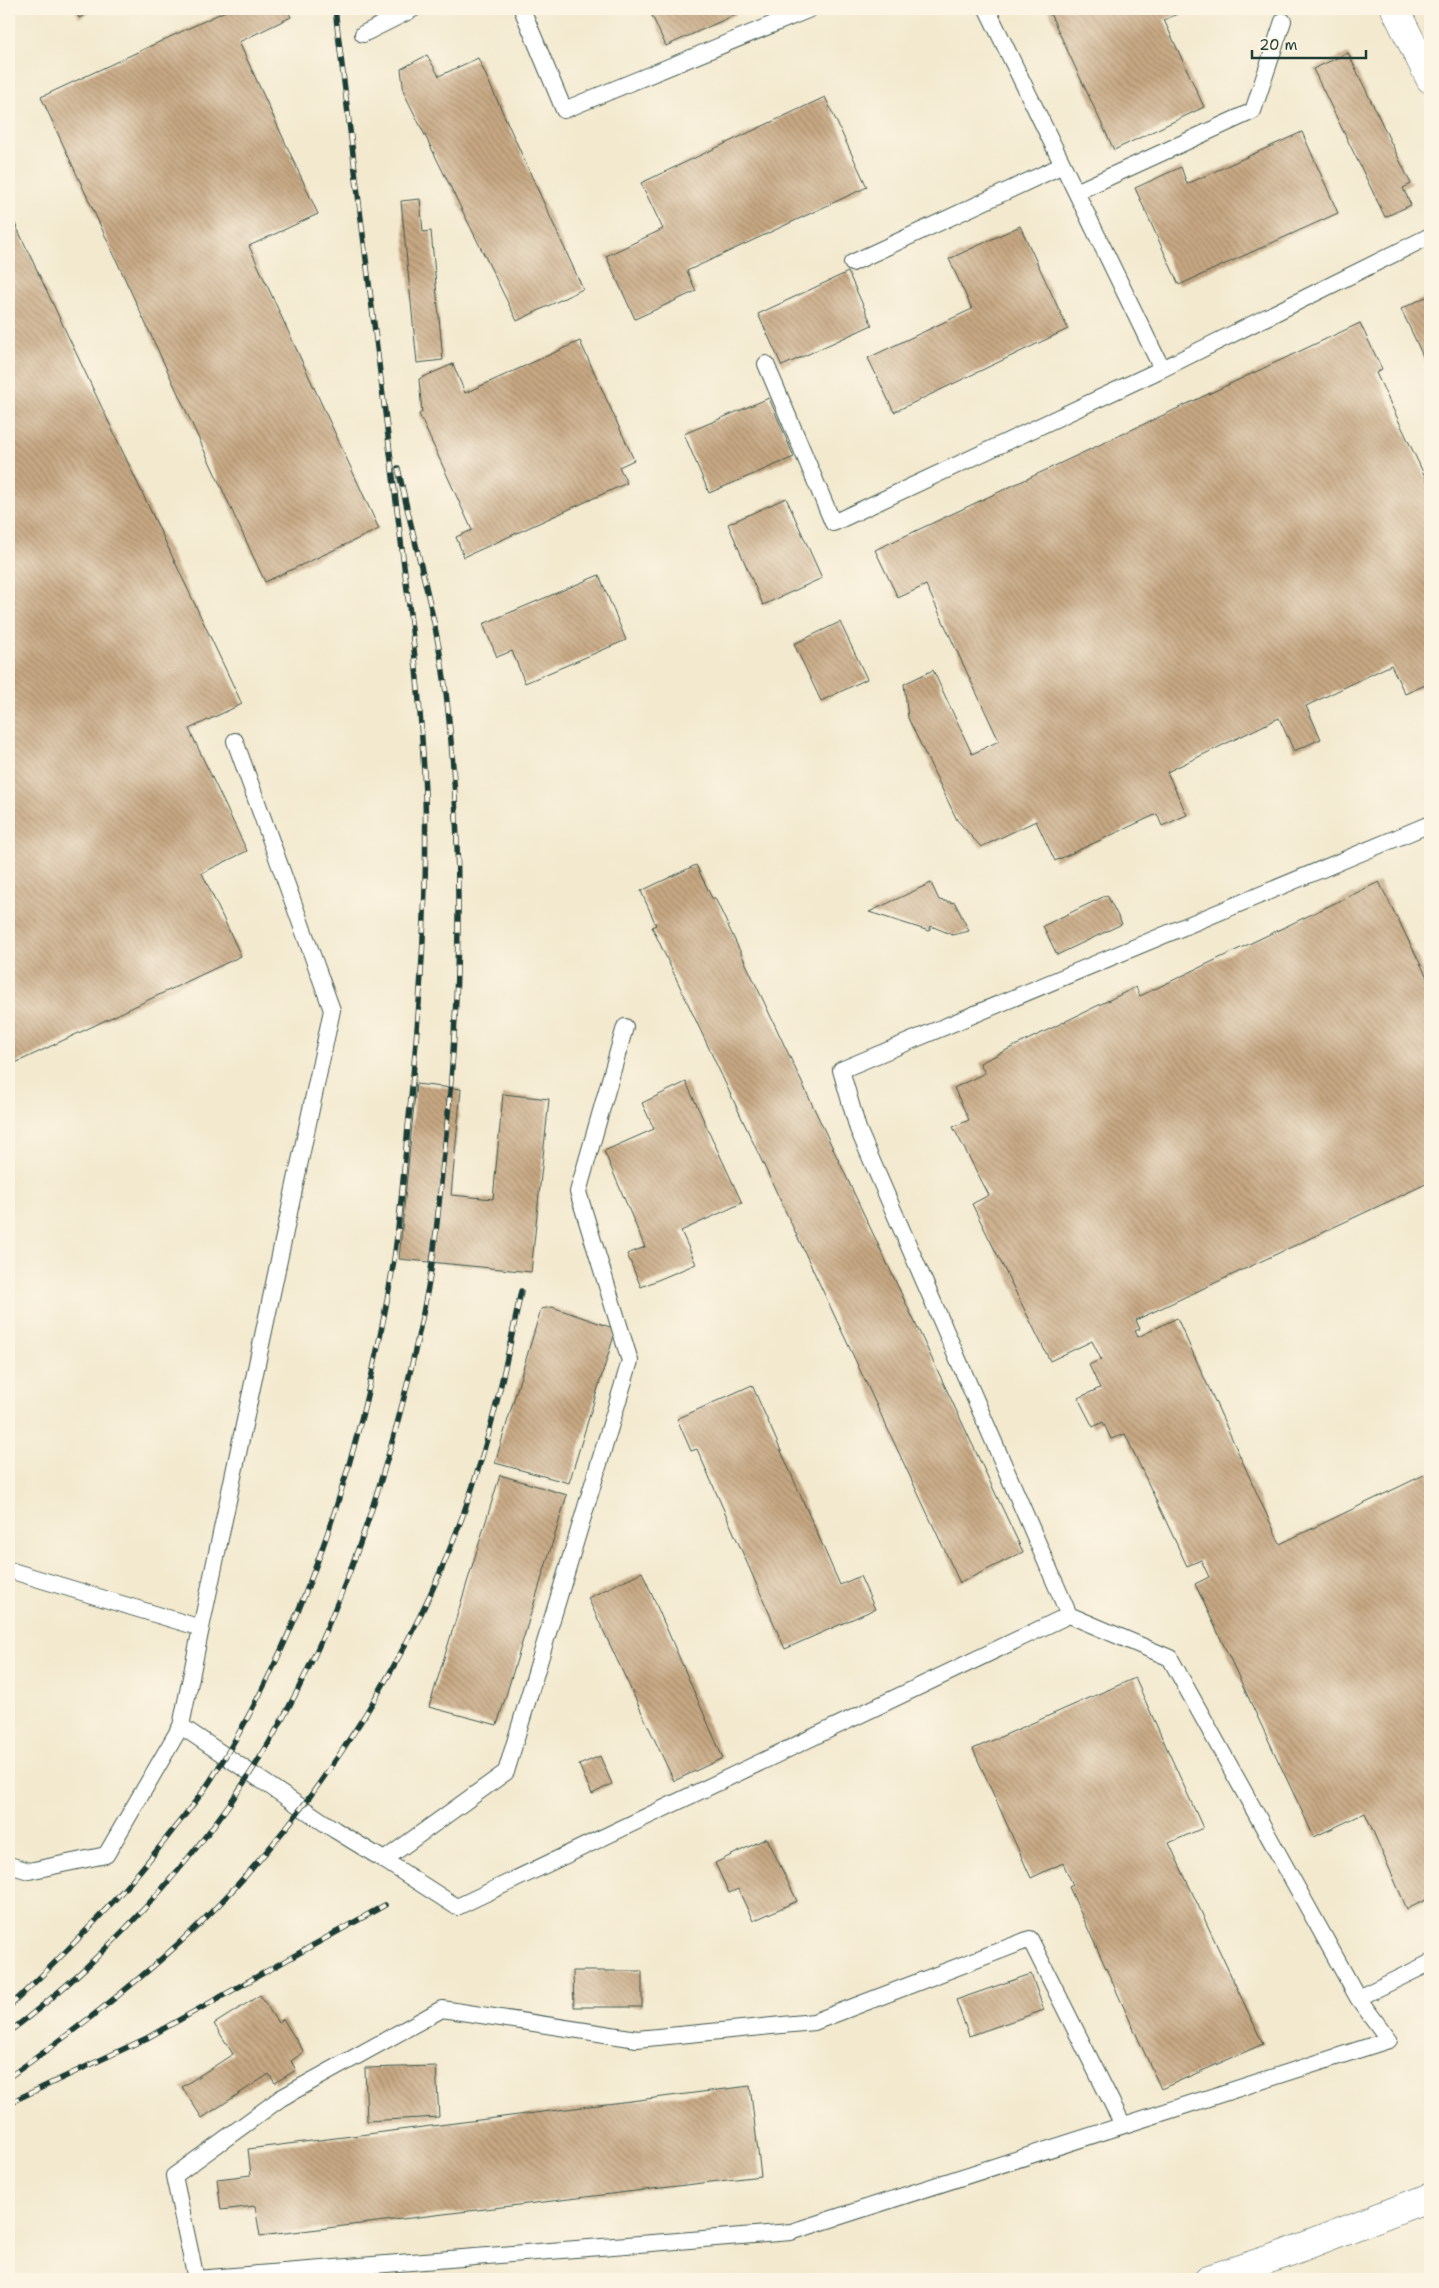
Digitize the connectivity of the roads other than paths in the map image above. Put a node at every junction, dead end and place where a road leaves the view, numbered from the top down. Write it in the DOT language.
graph roads {
  1 [pos="413,9"];
  2 [pos="522,9"];
  3 [pos="810,9"];
  4 [pos="987,9"];
  5 [pos="1396,9"];
  6 [pos="1283,20"];
  7 [pos="363,34"];
  8 [pos="1430,79"];
  9 [pos="1063,165"];
  10 [pos="1076,192"];
  11 [pos="1430,236"];
  12 [pos="852,263"];
  13 [pos="766,364"];
  14 [pos="1162,369"];
  15 [pos="235,741"];
  16 [pos="1430,824"];
  17 [pos="625,1027"];
  18 [pos="9,1570"];
  19 [pos="1069,1615"];
  20 [pos="201,1628"];
  21 [pos="181,1726"];
  22 [pos="384,1860"];
  23 [pos="9,1865"];
  24 [pos="1430,1963"];
  25 [pos="1358,1998"];
  26 [pos="1124,2125"];
  27 [pos="1430,2197"];
  28 [pos="1208,2279"];
  1 -- 7 [label="lane"];
  2 -- 3 [label="lane"];
  4 -- 9 [label="lane"];
  5 -- 8 [label="main road"];
  6 -- 10 [label="lane"];
  9 -- 10 [label="lane"];
  9 -- 12 [label="lane"];
  10 -- 14 [label="lane"];
  11 -- 14 [label="lane"];
  13 -- 14 [label="lane"];
  15 -- 20 [label="lane"];
  16 -- 19 [label="lane"];
  17 -- 22 [label="lane"];
  18 -- 20 [label="lane"];
  19 -- 22 [label="lane"];
  19 -- 25 [label="lane"];
  20 -- 21 [label="lane"];
  21 -- 22 [label="lane"];
  21 -- 23 [label="lane"];
  24 -- 25 [label="lane"];
  25 -- 26 [label="lane"];
  27 -- 28 [label="main road"];
}
